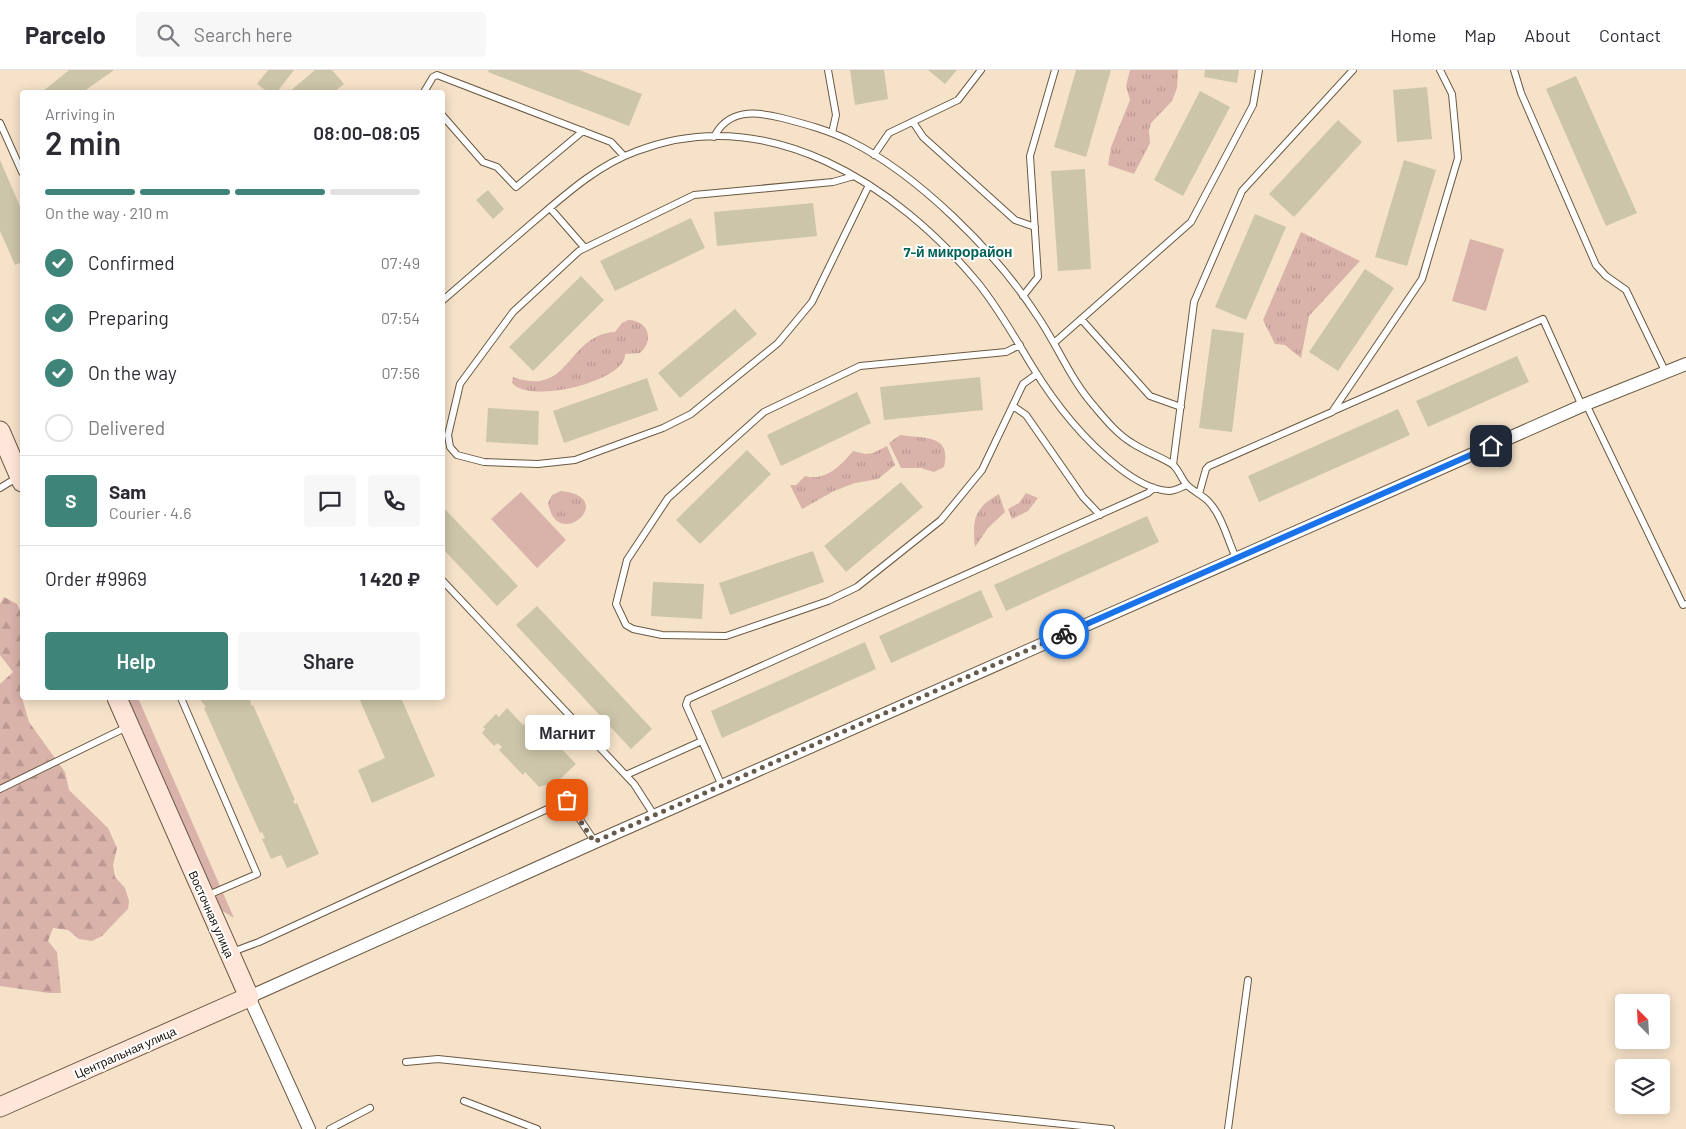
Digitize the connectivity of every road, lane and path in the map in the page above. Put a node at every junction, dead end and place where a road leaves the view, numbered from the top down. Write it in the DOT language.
graph roads {
  1 [pos="828,70"];
  2 [pos="981,70"];
  3 [pos="1055,70"];
  4 [pos="1258,70"];
  5 [pos="1353,70"];
  6 [pos="1440,70"];
  7 [pos="1514,70"];
  8 [pos="425,90"];
  9 [pos="445,118"];
  10 [pos="913,122"];
  11 [pos="0,123"];
  12 [pos="583,131"];
  13 [pos="832,132"];
  14 [pos="714,137"];
  15 [pos="874,155"];
  16 [pos="624,156"];
  17 [pos="20,168"];
  18 [pos="854,176"];
  19 [pos="869,185"];
  20 [pos="550,208"];
  21 [pos="1034,227"];
  22 [pos="584,247"];
  23 [pos="1023,296"];
  24 [pos="445,298"];
  25 [pos="1082,319"];
  26 [pos="1054,344"];
  27 [pos="1020,345"];
  28 [pos="1686,364"];
  29 [pos="1666,373"];
  30 [pos="1037,374"];
  31 [pos="1584,405"];
  32 [pos="1013,406"];
  33 [pos="1181,407"];
  34 [pos="1332,412"];
  35 [pos="0,431"];
  36 [pos="1173,465"];
  37 [pos="20,474"];
  38 [pos="20,479"];
  39 [pos="1186,485"];
  40 [pos="0,488"];
  41 [pos="1154,488"];
  42 [pos="1199,494"];
  43 [pos="1100,515"];
  44 [pos="1236,558"];
  45 [pos="445,583"];
  46 [pos="1686,604"];
  47 [pos="118,700"];
  48 [pos="182,700"];
  49 [pos="130,726"];
  50 [pos="702,742"];
  51 [pos="626,775"];
  52 [pos="722,786"];
  53 [pos="0,789"];
  54 [pos="654,815"];
  55 [pos="594,842"];
  56 [pos="205,897"];
  57 [pos="230,953"];
  58 [pos="1248,980"];
  59 [pos="249,997"];
  60 [pos="406,1062"];
  61 [pos="464,1101"];
  62 [pos="0,1107"];
  63 [pos="370,1108"];
  64 [pos="309,1129"];
  65 [pos="330,1129"];
  66 [pos="537,1129"];
  67 [pos="1111,1129"];
  68 [pos="1228,1129"];
  1 -- 13 [label="lane"];
  2 -- 10 [label="lane"];
  3 -- 21 [label="lane"];
  4 -- 25 [label="lane"];
  5 -- 33 [label="lane"];
  6 -- 34 [label="lane"];
  7 -- 29 [label="lane"];
  8 -- 12 [label="lane"];
  9 -- 12 [label="lane"];
  10 -- 15 [label="lane"];
  10 -- 21 [label="lane"];
  11 -- 17 [label="lane"];
  12 -- 16 [label="lane"];
  13 -- 14 [label="lane"];
  13 -- 15 [label="lane"];
  14 -- 16 [label="lane"];
  14 -- 18 [label="lane"];
  15 -- 23 [label="lane"];
  16 -- 20 [label="lane"];
  18 -- 19 [label="lane"];
  18 -- 22 [label="lane"];
  19 -- 22 [label="lane"];
  19 -- 27 [label="lane"];
  20 -- 22 [label="lane"];
  20 -- 24 [label="lane"];
  21 -- 23 [label="lane"];
  23 -- 26 [label="lane"];
  25 -- 26 [label="lane"];
  25 -- 33 [label="lane"];
  26 -- 36 [label="lane"];
  27 -- 30 [label="lane"];
  27 -- 32 [label="lane"];
  28 -- 29 [label="street"];
  29 -- 31 [label="street"];
  30 -- 32 [label="lane"];
  30 -- 41 [label="lane"];
  31 -- 34 [label="lane"];
  31 -- 44 [label="street"];
  31 -- 46 [label="lane"];
  32 -- 43 [label="lane"];
  33 -- 36 [label="lane"];
  34 -- 42 [label="lane"];
  35 -- 37 [label="main road"];
  36 -- 39 [label="lane"];
  38 -- 40 [label="lane"];
  39 -- 41 [label="lane"];
  39 -- 42 [label="lane"];
  41 -- 43 [label="lane"];
  42 -- 44 [label="lane"];
  43 -- 50 [label="lane"];
  44 -- 52 [label="street"];
  45 -- 51 [label="lane"];
  47 -- 49 [label="main road, Восточная улица"];
  48 -- 56 [label="lane"];
  49 -- 53 [label="lane"];
  49 -- 56 [label="main road, Восточная улица"];
  50 -- 51 [label="lane"];
  50 -- 52 [label="lane"];
  51 -- 54 [label="lane"];
  52 -- 54 [label="street"];
  54 -- 55 [label="street"];
  55 -- 57 [label="lane"];
  55 -- 59 [label="street"];
  56 -- 57 [label="main road, Восточная улица"];
  57 -- 59 [label="main road, Восточная улица"];
  58 -- 68 [label="lane"];
  59 -- 62 [label="main road, Центральная улица"];
  59 -- 64 [label="street, Восточная улица"];
  60 -- 67 [label="lane"];
  61 -- 66 [label="lane"];
  63 -- 65 [label="lane"];
}
